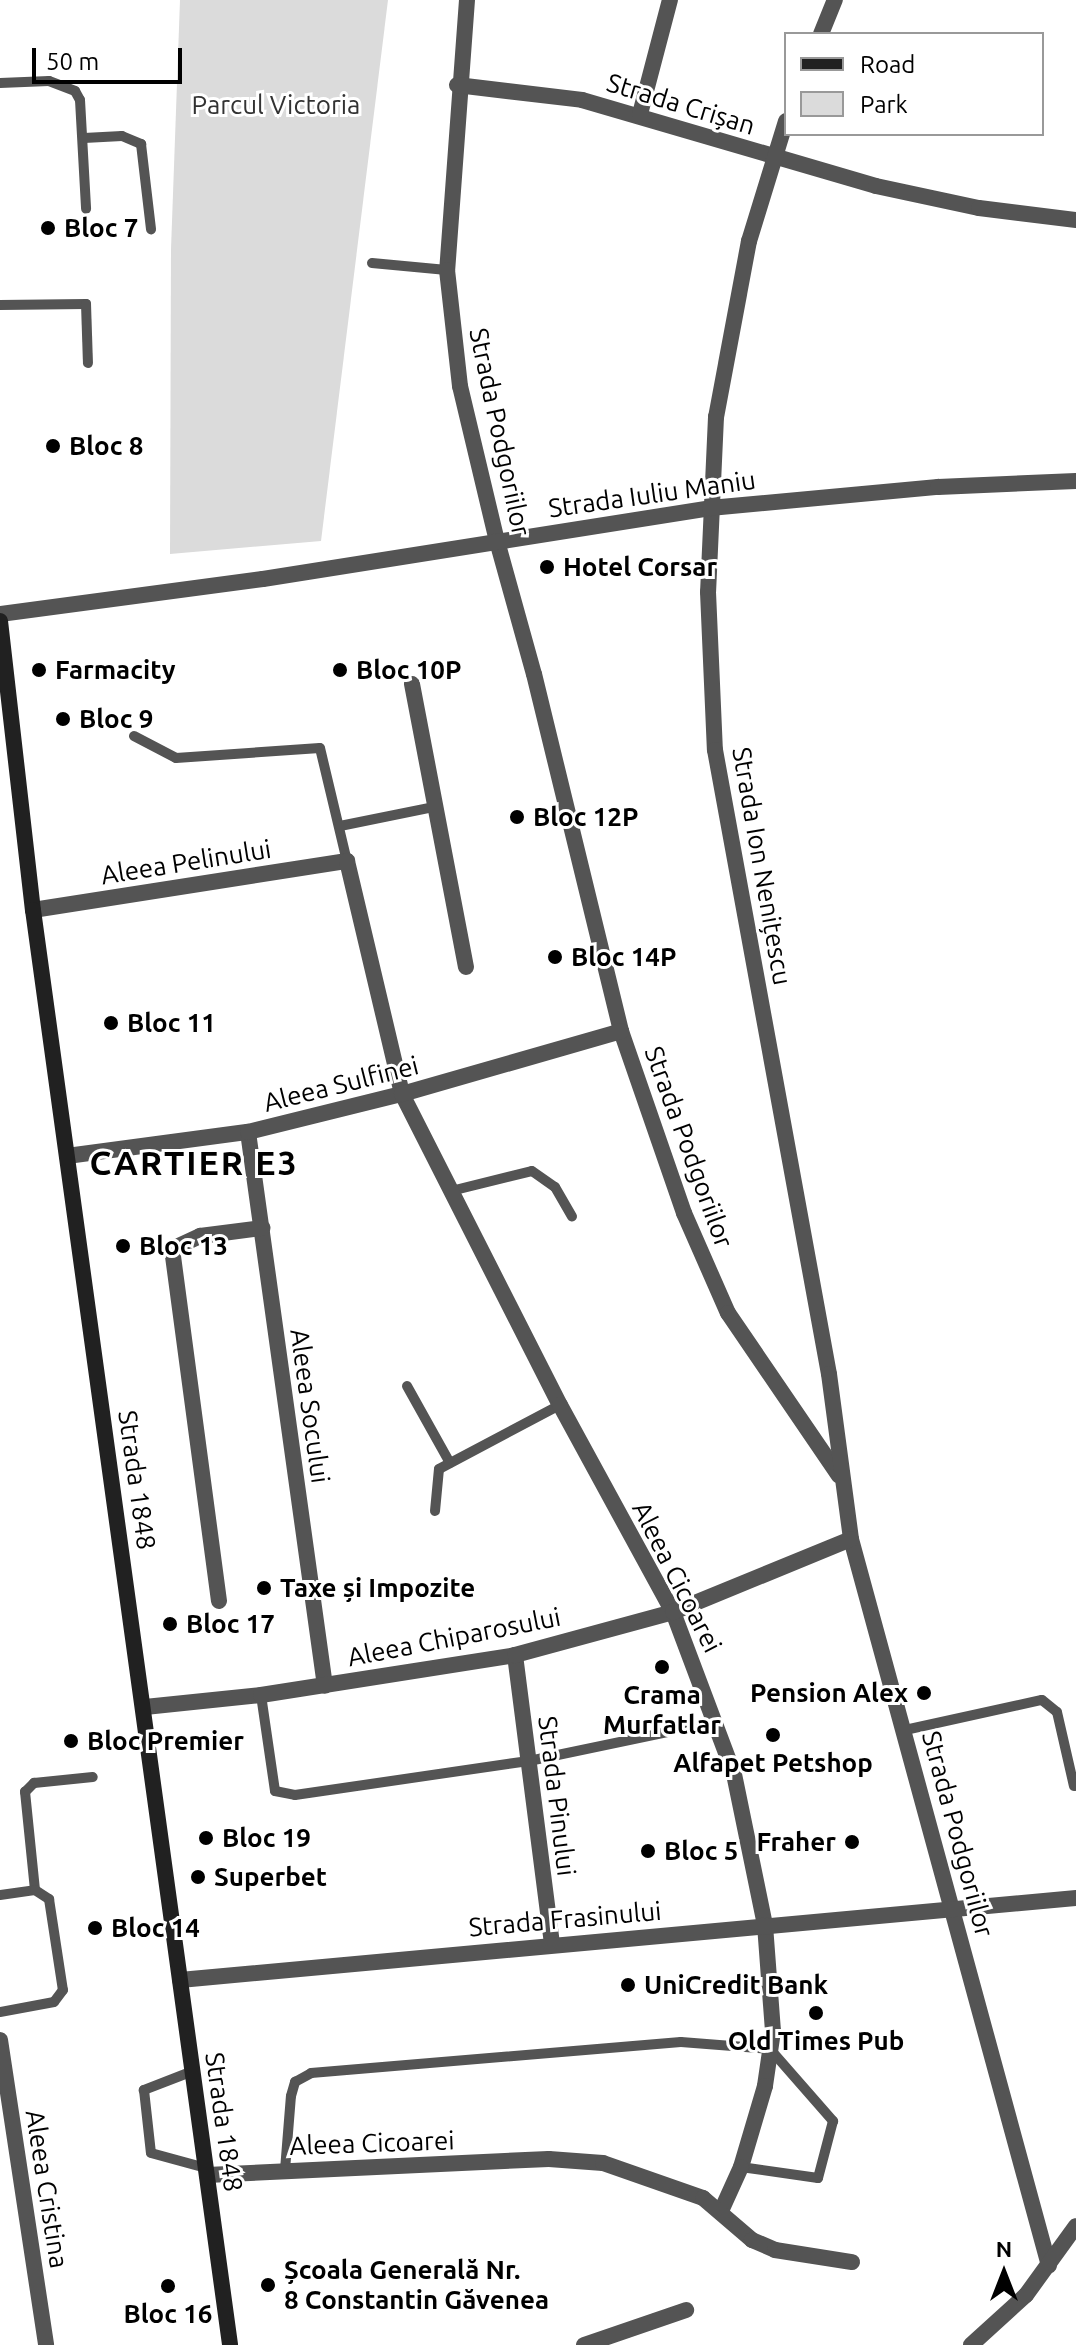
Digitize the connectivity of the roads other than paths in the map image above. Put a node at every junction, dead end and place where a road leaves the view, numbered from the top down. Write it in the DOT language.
graph roads {
  1 [pos="467,0"];
  2 [pos="670,0"];
  3 [pos="835,0"];
  4 [pos="822,32"];
  5 [pos="0,83"];
  6 [pos="457,85"];
  7 [pos="640,114"];
  8 [pos="784,127"];
  9 [pos="84,138"];
  10 [pos="773,158"];
  11 [pos="86,209"];
  12 [pos="1076,220"];
  13 [pos="151,229"];
  14 [pos="372,263"];
  15 [pos="447,270"];
  16 [pos="0,305"];
  17 [pos="88,363"];
  18 [pos="1076,481"];
  19 [pos="710,508"];
  20 [pos="497,541"];
  21 [pos="0,614"];
  22 [pos="0,621"];
  23 [pos="412,684"];
  24 [pos="134,736"];
  25 [pos="433,807"];
  26 [pos="340,826"];
  27 [pos="347,861"];
  28 [pos="33,910"];
  29 [pos="466,967"];
  30 [pos="621,1031"];
  31 [pos="402,1094"];
  32 [pos="248,1132"];
  33 [pos="67,1156"];
  34 [pos="451,1191"];
  35 [pos="572,1217"];
  36 [pos="262,1228"];
  37 [pos="407,1386"];
  38 [pos="560,1405"];
  39 [pos="450,1463"];
  40 [pos="840,1477"];
  41 [pos="435,1511"];
  42 [pos="851,1539"];
  43 [pos="219,1601"];
  44 [pos="673,1612"];
  45 [pos="515,1655"];
  46 [pos="325,1686"];
  47 [pos="261,1695"];
  48 [pos="145,1707"];
  49 [pos="715,1722"];
  50 [pos="905,1730"];
  51 [pos="529,1761"];
  52 [pos="93,1777"];
  53 [pos="1074,1786"];
  54 [pos="35,1890"];
  55 [pos="0,1895"];
  56 [pos="1076,1898"];
  57 [pos="954,1908"];
  58 [pos="765,1925"];
  59 [pos="552,1943"];
  60 [pos="180,1980"];
  61 [pos="0,2012"];
  62 [pos="0,2040"];
  63 [pos="770,2049"];
  64 [pos="193,2071"];
  65 [pos="741,2167"];
  66 [pos="285,2170"];
  67 [pos="206,2171"];
  68 [pos="721,2211"];
  69 [pos="1076,2226"];
  70 [pos="852,2262"];
  71 [pos="1049,2266"];
  72 [pos="686,2310"];
  73 [pos="46,2345"];
  74 [pos="230,2345"];
  75 [pos="584,2345"];
  76 [pos="971,2345"];
  1 -- 6 [label="street, Strada Podgoriilor"];
  2 -- 7 [label="street"];
  3 -- 4 [label="street"];
  5 -- 9 [label="lane"];
  6 -- 7 [label="street, Strada Crișan"];
  6 -- 15 [label="street, Strada Podgoriilor"];
  7 -- 10 [label="street, Strada Crișan"];
  8 -- 10 [label="street, Strada Ion Nenițescu"];
  9 -- 11 [label="lane"];
  9 -- 13 [label="lane"];
  10 -- 12 [label="street, Strada Crișan"];
  10 -- 19 [label="street, Strada Ion Nenițescu"];
  14 -- 15 [label="lane"];
  15 -- 20 [label="street, Strada Podgoriilor"];
  16 -- 17 [label="lane"];
  18 -- 19 [label="street, Strada Iuliu Maniu"];
  19 -- 20 [label="street, Strada Iuliu Maniu"];
  19 -- 40 [label="street, Strada Ion Nenițescu"];
  20 -- 21 [label="street, Strada Iuliu Maniu"];
  20 -- 30 [label="street, Strada Podgoriilor"];
  22 -- 28 [label="main road, Strada 1848"];
  23 -- 25 [label="street"];
  24 -- 26 [label="lane"];
  25 -- 26 [label="lane"];
  25 -- 29 [label="street"];
  26 -- 27 [label="lane"];
  27 -- 28 [label="street, Aleea Pelinului"];
  27 -- 31 [label="street"];
  28 -- 33 [label="main road, Strada 1848"];
  30 -- 31 [label="street, Aleea Sulfinei"];
  30 -- 40 [label="street, Strada Podgoriilor"];
  31 -- 32 [label="street, Aleea Sulfinei"];
  31 -- 34 [label="street, Aleea Cicoarei"];
  32 -- 33 [label="street, Aleea Sulfinei"];
  32 -- 36 [label="street, Aleea Socului"];
  33 -- 48 [label="main road, Strada 1848"];
  34 -- 35 [label="lane"];
  34 -- 38 [label="street, Aleea Cicoarei"];
  36 -- 43 [label="street"];
  36 -- 46 [label="street, Aleea Socului"];
  37 -- 39 [label="lane"];
  38 -- 39 [label="lane"];
  38 -- 44 [label="street, Aleea Cicoarei"];
  39 -- 41 [label="lane"];
  40 -- 42 [label="street, Strada Podgoriilor"];
  42 -- 44 [label="street, Aleea Chiparosului"];
  42 -- 50 [label="street, Strada Podgoriilor"];
  44 -- 45 [label="street, Aleea Chiparosului"];
  44 -- 49 [label="street, Aleea Cicoarei"];
  45 -- 46 [label="street, Aleea Chiparosului"];
  45 -- 51 [label="street, Strada Pinului"];
  46 -- 47 [label="street, Aleea Chiparosului"];
  47 -- 48 [label="street, Aleea Chiparosului"];
  47 -- 51 [label="lane"];
  48 -- 60 [label="main road, Strada 1848"];
  49 -- 51 [label="lane"];
  49 -- 58 [label="street, Aleea Cicoarei"];
  50 -- 53 [label="lane"];
  50 -- 57 [label="street, Strada Podgoriilor"];
  51 -- 59 [label="street, Strada Pinului"];
  52 -- 54 [label="lane"];
  54 -- 55 [label="lane"];
  54 -- 61 [label="lane"];
  56 -- 57 [label="street, Strada Frasinului"];
  57 -- 58 [label="street, Strada Frasinului"];
  57 -- 71 [label="street, Strada Podgoriilor"];
  58 -- 59 [label="street, Strada Frasinului"];
  58 -- 63 [label="street, Aleea Cicoarei"];
  59 -- 60 [label="street, Strada Frasinului"];
  60 -- 64 [label="main road, Strada 1848"];
  62 -- 73 [label="street, Aleea Cristina"];
  63 -- 65 [label="street, Aleea Cicoarei"];
  63 -- 65 [label="lane"];
  63 -- 66 [label="lane"];
  64 -- 67 [label="main road, Strada 1848"];
  64 -- 67 [label="lane"];
  65 -- 68 [label="street, Aleea Cicoarei"];
  66 -- 67 [label="street, Aleea Cicoarei"];
  66 -- 68 [label="street, Aleea Cicoarei"];
  67 -- 74 [label="main road, Strada 1848"];
  68 -- 70 [label="street, Aleea Cicoarei"];
  69 -- 71 [label="street"];
  71 -- 76 [label="street"];
  72 -- 75 [label="street"];
}
